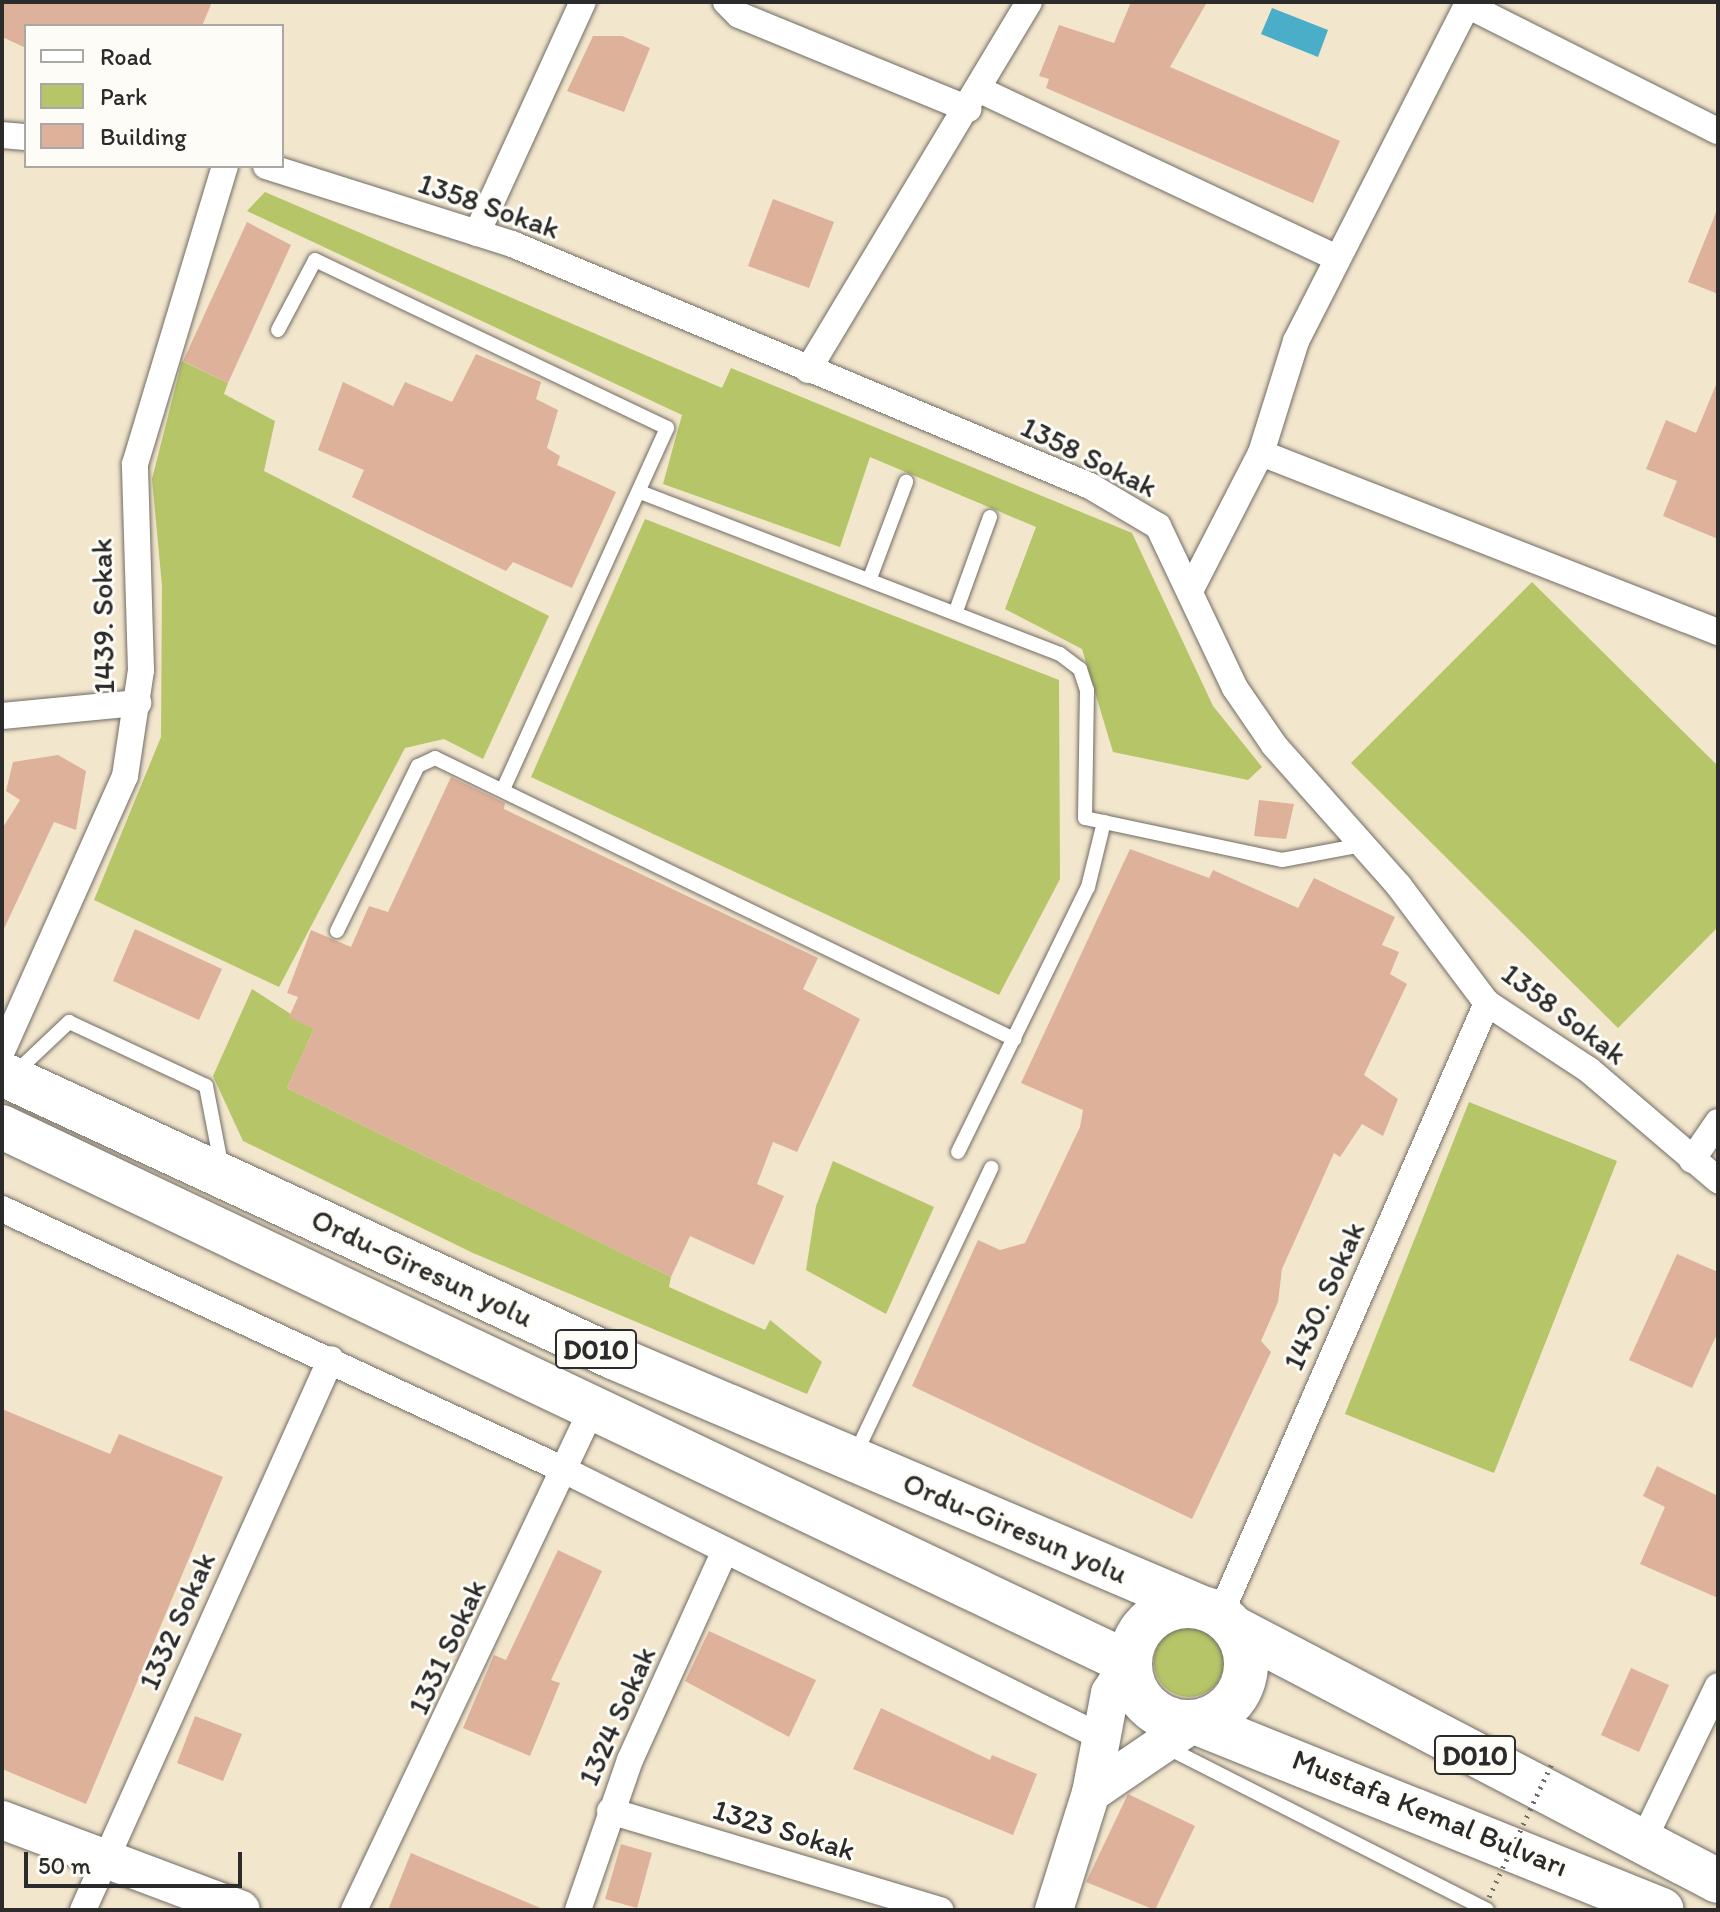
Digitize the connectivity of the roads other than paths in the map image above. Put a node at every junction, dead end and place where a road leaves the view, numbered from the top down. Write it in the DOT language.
graph roads {
  1 [pos="583,2"];
  2 [pos="726,2"];
  3 [pos="1029,2"];
  4 [pos="1466,3"];
  5 [pos="974,100"];
  6 [pos="1718,131"];
  7 [pos="2,135"];
  8 [pos="24,137"];
  9 [pos="224,168"];
  10 [pos="272,168"];
  11 [pos="477,233"];
  12 [pos="1337,258"];
  13 [pos="278,330"];
  14 [pos="808,370"];
  15 [pos="1261,453"];
  16 [pos="906,482"];
  17 [pos="640,492"];
  18 [pos="990,517"];
  19 [pos="870,578"];
  20 [pos="1191,589"];
  21 [pos="956,611"];
  22 [pos="1718,632"];
  23 [pos="138,703"];
  24 [pos="2,716"];
  25 [pos="504,787"];
  26 [pos="1104,822"];
  27 [pos="1362,845"];
  28 [pos="337,931"];
  29 [pos="1487,1003"];
  30 [pos="1014,1039"];
  31 [pos="5,1068"];
  32 [pos="1718,1122"];
  33 [pos="2,1127"];
  34 [pos="958,1152"];
  35 [pos="1692,1160"];
  36 [pos="991,1168"];
  37 [pos="223,1177"];
  38 [pos="1718,1180"];
  39 [pos="2,1209"];
  40 [pos="331,1359"];
  41 [pos="592,1409"];
  42 [pos="853,1459"];
  43 [pos="562,1469"];
  44 [pos="725,1551"];
  45 [pos="1217,1616"];
  46 [pos="1129,1663"];
  47 [pos="1718,1686"];
  48 [pos="1178,1733"];
  49 [pos="1101,1737"];
  50 [pos="1091,1793"];
  51 [pos="610,1811"];
  52 [pos="2,1820"];
  53 [pos="1642,1843"];
  54 [pos="104,1861"];
  55 [pos="1718,1881"];
  56 [pos="1488,1904"];
  57 [pos="83,1910"];
  58 [pos="241,1910"];
  59 [pos="354,1910"];
  60 [pos="578,1910"];
  61 [pos="940,1910"];
  62 [pos="1054,1910"];
  63 [pos="1662,1910"];
  1 -- 11 [label="street"];
  2 -- 5 [label="street"];
  3 -- 5 [label="street"];
  4 -- 6 [label="street"];
  4 -- 12 [label="street"];
  5 -- 12 [label="street"];
  5 -- 14 [label="street"];
  7 -- 8 [label="street"];
  9 -- 23 [label="street, 1439. Sokak"];
  10 -- 11 [label="street, 1358 Sokak"];
  11 -- 14 [label="street, 1358 Sokak"];
  12 -- 15 [label="street"];
  13 -- 17 [label="lane"];
  14 -- 20 [label="street, 1358 Sokak"];
  15 -- 20 [label="street"];
  15 -- 22 [label="street"];
  16 -- 19 [label="lane"];
  17 -- 19 [label="lane"];
  17 -- 25 [label="lane"];
  18 -- 21 [label="lane"];
  19 -- 21 [label="lane"];
  20 -- 27 [label="street, 1358 Sokak"];
  21 -- 26 [label="lane"];
  23 -- 24 [label="street"];
  23 -- 31 [label="street, 1439. Sokak"];
  25 -- 28 [label="lane"];
  25 -- 30 [label="lane"];
  26 -- 27 [label="lane"];
  26 -- 30 [label="lane"];
  27 -- 29 [label="street, 1358 Sokak"];
  29 -- 35 [label="street, 1358 Sokak"];
  29 -- 45 [label="street, 1430. Sokak"];
  30 -- 34 [label="lane"];
  31 -- 37 [label="highway, Ordu-Giresun yolu / D010"];
  31 -- 37 [label="lane"];
  32 -- 35 [label="street"];
  33 -- 41 [label="highway, Ordu-Giresun yolu / D010"];
  35 -- 38 [label="street, 1358 Sokak"];
  36 -- 42 [label="lane"];
  37 -- 42 [label="highway, Ordu-Giresun yolu / D010"];
  39 -- 40 [label="street"];
  40 -- 43 [label="street"];
  40 -- 54 [label="street, 1332 Sokak"];
  41 -- 43 [label="street, 1331 Sokak"];
  41 -- 46 [label="highway, Ordu-Giresun yolu / D010"];
  42 -- 45 [label="highway, Ordu-Giresun yolu / D010"];
  43 -- 44 [label="street"];
  43 -- 59 [label="street, 1331 Sokak"];
  44 -- 49 [label="street"];
  44 -- 51 [label="street, 1324 Sokak"];
  45 -- 46 [label="highway"];
  45 -- 48 [label="highway"];
  45 -- 53 [label="highway, Mustafa Kemal Bulvarı / D010"];
  46 -- 48 [label="highway"];
  46 -- 49 [label="street"];
  47 -- 53 [label="street"];
  48 -- 50 [label="street"];
  48 -- 56 [label="lane"];
  48 -- 63 [label="highway, Mustafa Kemal Bulvarı / D010"];
  49 -- 50 [label="street"];
  50 -- 62 [label="street"];
  51 -- 60 [label="street, 1324 Sokak"];
  51 -- 61 [label="street, 1323 Sokak"];
  52 -- 54 [label="street"];
  53 -- 55 [label="highway, Mustafa Kemal Bulvarı / D010"];
  54 -- 57 [label="street, 1332 Sokak"];
  54 -- 58 [label="street"];
}
